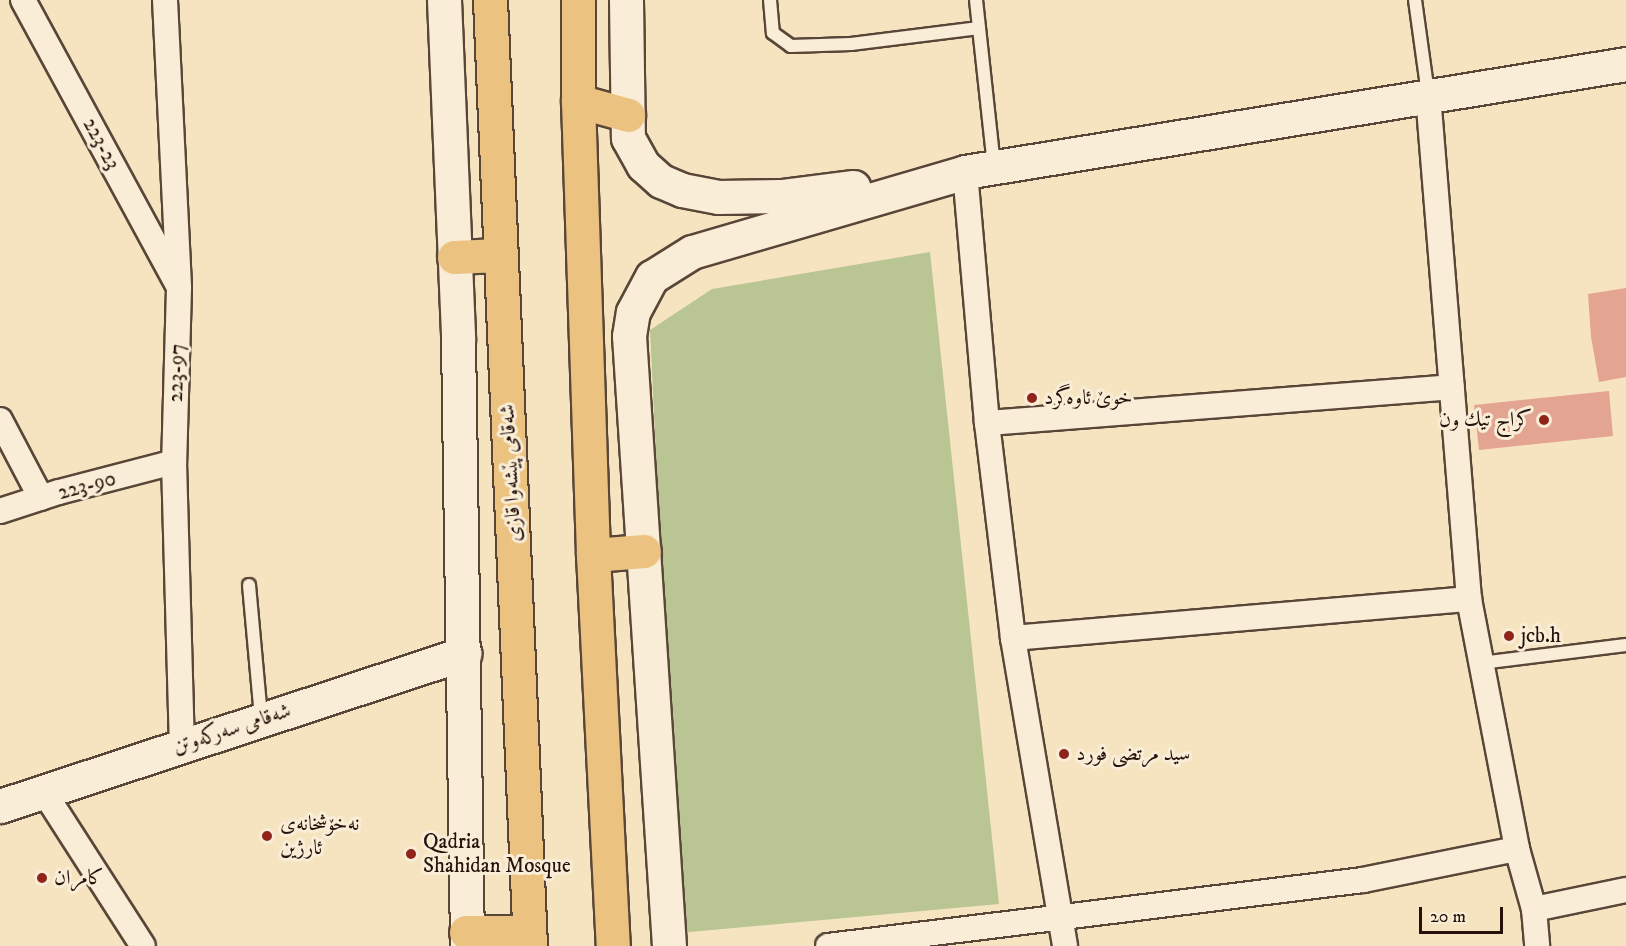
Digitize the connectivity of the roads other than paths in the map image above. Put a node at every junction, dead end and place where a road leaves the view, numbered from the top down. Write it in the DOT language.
graph roads {
  1 [pos="23,0"];
  2 [pos="165,0"];
  3 [pos="444,0"];
  4 [pos="490,0"];
  5 [pos="578,0"];
  6 [pos="626,0"];
  7 [pos="770,0"];
  8 [pos="976,0"];
  9 [pos="1415,0"];
  10 [pos="979,28"];
  11 [pos="1626,64"];
  12 [pos="1428,95"];
  13 [pos="578,101"];
  14 [pos="628,115"];
  15 [pos="966,173"];
  16 [pos="500,255"];
  17 [pos="454,257"];
  18 [pos="179,288"];
  19 [pos="1452,387"];
  20 [pos="0,420"];
  21 [pos="987,423"];
  22 [pos="174,462"];
  23 [pos="41,498"];
  24 [pos="0,511"];
  25 [pos="644,551"];
  26 [pos="593,555"];
  27 [pos="249,585"];
  28 [pos="1469,599"];
  29 [pos="1013,638"];
  30 [pos="1626,645"];
  31 [pos="464,653"];
  32 [pos="1481,663"];
  33 [pos="261,720"];
  34 [pos="182,746"];
  35 [pos="44,792"];
  36 [pos="0,806"];
  37 [pos="1517,849"];
  38 [pos="1626,890"];
  39 [pos="1534,909"];
  40 [pos="1061,919"];
  41 [pos="466,939"];
  42 [pos="530,939"];
  43 [pos="143,946"];
  44 [pos="613,946"];
  45 [pos="669,946"];
  46 [pos="828,946"];
  47 [pos="1065,946"];
  48 [pos="1538,946"];
  1 -- 18 [label="street, 223-23"];
  2 -- 18 [label="street, 223-97"];
  3 -- 17 [label="street"];
  4 -- 16 [label="highway, شەقامی پێشەوا قازی"];
  5 -- 13 [label="highway"];
  6 -- 14 [label="street"];
  7 -- 10 [label="lane"];
  8 -- 10 [label="lane"];
  9 -- 12 [label="lane"];
  10 -- 15 [label="lane"];
  11 -- 12 [label="street"];
  12 -- 15 [label="street"];
  12 -- 19 [label="street"];
  13 -- 14 [label="highway"];
  13 -- 26 [label="highway"];
  14 -- 15 [label="street"];
  15 -- 21 [label="street"];
  15 -- 25 [label="street"];
  16 -- 17 [label="highway"];
  16 -- 42 [label="highway, شەقامی پێشەوا قازی"];
  17 -- 31 [label="street"];
  18 -- 22 [label="street, 223-97"];
  19 -- 21 [label="street"];
  19 -- 28 [label="street"];
  20 -- 23 [label="street"];
  21 -- 29 [label="street"];
  22 -- 23 [label="street, 223-90"];
  22 -- 34 [label="street, 223-97"];
  23 -- 24 [label="street, 223-90"];
  25 -- 26 [label="highway"];
  25 -- 45 [label="street"];
  26 -- 44 [label="highway"];
  27 -- 33 [label="lane"];
  28 -- 29 [label="street"];
  28 -- 32 [label="street"];
  29 -- 40 [label="street"];
  30 -- 32 [label="lane"];
  31 -- 33 [label="street, شەقامی سەرکەوتن"];
  31 -- 41 [label="street"];
  32 -- 37 [label="street"];
  33 -- 34 [label="street, شەقامی سەرکەوتن"];
  34 -- 35 [label="street, شەقامی سەرکەوتن"];
  35 -- 36 [label="street, شەقامی سەرکەوتن"];
  35 -- 43 [label="street"];
  37 -- 39 [label="street"];
  37 -- 40 [label="street"];
  38 -- 39 [label="street"];
  39 -- 48 [label="street"];
  40 -- 46 [label="street"];
  40 -- 47 [label="street"];
  41 -- 42 [label="highway"];
}
